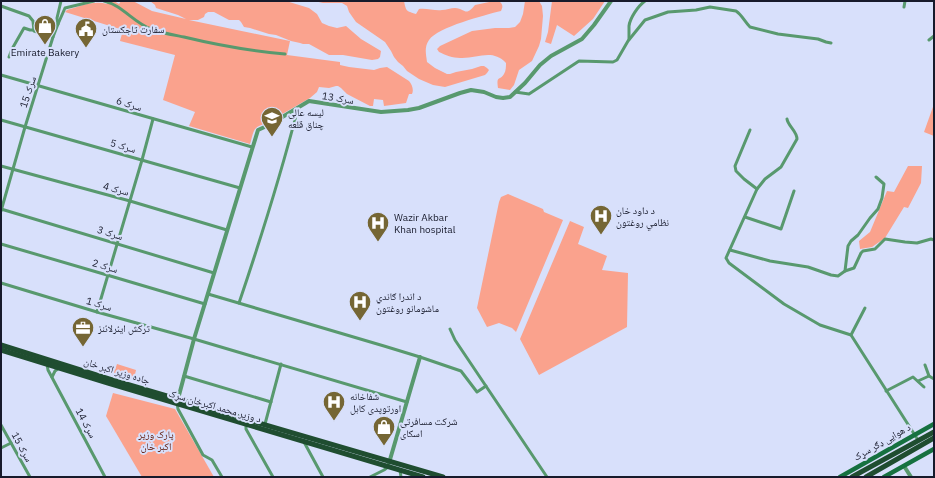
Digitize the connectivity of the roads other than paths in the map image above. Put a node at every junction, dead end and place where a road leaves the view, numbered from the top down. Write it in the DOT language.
graph roads {
  1 [pos="62,1"];
  2 [pos="94,1"];
  3 [pos="104,1"];
  4 [pos="611,1"];
  5 [pos="645,1"];
  6 [pos="905,1"];
  7 [pos="1,6"];
  8 [pos="904,7"];
  9 [pos="58,24"];
  10 [pos="34,30"];
  11 [pos="934,36"];
  12 [pos="53,38"];
  13 [pos="929,40"];
  14 [pos="628,41"];
  15 [pos="831,43"];
  16 [pos="285,54"];
  17 [pos="10,57"];
  18 [pos="1,75"];
  19 [pos="39,85"];
  20 [pos="515,92"];
  21 [pos="298,108"];
  22 [pos="153,119"];
  23 [pos="787,119"];
  24 [pos="1,120"];
  25 [pos="25,127"];
  26 [pos="750,130"];
  27 [pos="252,147"];
  28 [pos="142,160"];
  29 [pos="1,166"];
  30 [pos="14,169"];
  31 [pos="876,177"];
  32 [pos="240,188"];
  33 [pos="757,188"];
  34 [pos="794,190"];
  35 [pos="130,201"];
  36 [pos="1,210"];
  37 [pos="745,218"];
  38 [pos="227,230"];
  39 [pos="934,241"];
  40 [pos="1,244"];
  41 [pos="116,244"];
  42 [pos="730,250"];
  43 [pos="845,271"];
  44 [pos="214,273"];
  45 [pos="107,275"];
  46 [pos="1,283"];
  47 [pos="208,294"];
  48 [pos="239,303"];
  49 [pos="205,304"];
  50 [pos="865,308"];
  51 [pos="96,312"];
  52 [pos="450,329"];
  53 [pos="851,335"];
  54 [pos="194,339"];
  55 [pos="1,345"];
  56 [pos="1,350"];
  57 [pos="420,357"];
  58 [pos="47,364"];
  59 [pos="281,364"];
  60 [pos="925,365"];
  61 [pos="59,368"];
  62 [pos="184,376"];
  63 [pos="929,376"];
  64 [pos="52,377"];
  65 [pos="934,379"];
  66 [pos="918,381"];
  67 [pos="486,386"];
  68 [pos="924,387"];
  69 [pos="886,391"];
  70 [pos="177,401"];
  71 [pos="271,402"];
  72 [pos="407,402"];
  73 [pos="246,422"];
  74 [pos="265,424"];
  75 [pos="934,424"];
  76 [pos="1,425"];
  77 [pos="934,432"];
  78 [pos="914,435"];
  79 [pos="934,438"];
  80 [pos="304,439"];
  81 [pos="918,440"];
  82 [pos="11,443"];
  83 [pos="1,448"];
  84 [pos="934,449"];
  85 [pos="388,464"];
  86 [pos="904,466"];
  87 [pos="401,468"];
  88 [pos="30,477"];
  89 [pos="105,477"];
  90 [pos="222,477"];
  91 [pos="273,477"];
  92 [pos="323,477"];
  93 [pos="370,477"];
  94 [pos="401,477"];
  95 [pos="423,477"];
  96 [pos="443,477"];
  97 [pos="547,477"];
  98 [pos="840,477"];
  99 [pos="852,477"];
  100 [pos="866,477"];
  101 [pos="884,477"];
  102 [pos="911,477"];
  1 -- 9 [label="street"];
  2 -- 9 [label="street, سرک 15"];
  3 -- 16 [label="street"];
  4 -- 20 [label="street"];
  5 -- 14 [label="street"];
  6 -- 8 [label="street"];
  7 -- 10 [label="street"];
  9 -- 12 [label="street, سرک 15"];
  10 -- 12 [label="street"];
  10 -- 17 [label="street"];
  11 -- 13 [label="street"];
  12 -- 19 [label="street, سرک 15"];
  14 -- 15 [label="street"];
  14 -- 20 [label="street"];
  18 -- 19 [label="street, سرک 6"];
  19 -- 22 [label="street, سرک 6"];
  19 -- 25 [label="street, سرک 15"];
  20 -- 21 [label="street, سرک 13"];
  21 -- 27 [label="street, سرک 13"];
  21 -- 48 [label="street"];
  22 -- 27 [label="street, سرک 6"];
  22 -- 28 [label="street"];
  23 -- 33 [label="street"];
  24 -- 25 [label="street, سرک 5"];
  25 -- 28 [label="street, سرک 5"];
  25 -- 30 [label="street, سرک 15"];
  26 -- 33 [label="street"];
  27 -- 32 [label="street, سرک 13"];
  28 -- 32 [label="street, سرک 5"];
  28 -- 35 [label="street"];
  29 -- 30 [label="street, سرک 4"];
  30 -- 35 [label="street, سرک 4"];
  30 -- 36 [label="street, سرک 15"];
  31 -- 43 [label="street"];
  32 -- 38 [label="street, سرک 13"];
  33 -- 37 [label="street"];
  34 -- 37 [label="street"];
  35 -- 38 [label="street, سرک 4"];
  35 -- 41 [label="street"];
  36 -- 41 [label="street, سرک 3"];
  37 -- 42 [label="street"];
  38 -- 44 [label="street, سرک 13"];
  39 -- 43 [label="street"];
  40 -- 45 [label="street, سرک 2"];
  41 -- 44 [label="street, سرک 3"];
  41 -- 45 [label="street"];
  42 -- 43 [label="street"];
  42 -- 53 [label="street"];
  44 -- 47 [label="street, سرک 13"];
  45 -- 49 [label="street, سرک 2"];
  45 -- 51 [label="street"];
  46 -- 51 [label="street, سرک 1"];
  47 -- 48 [label="street"];
  47 -- 49 [label="street, سرک 13"];
  48 -- 57 [label="street"];
  49 -- 54 [label="street, سرک 13"];
  50 -- 53 [label="street"];
  51 -- 54 [label="street, سرک 1"];
  52 -- 67 [label="street"];
  53 -- 69 [label="street"];
  54 -- 59 [label="street, سرک 1"];
  54 -- 62 [label="street, سرک 13"];
  55 -- 70 [label="main road, جاده وزیر اکبر خان"];
  56 -- 58 [label="main road, د وزیر محمد اکبرخان سړک"];
  57 -- 67 [label="street"];
  57 -- 72 [label="street"];
  58 -- 61 [label="main road, د وزیر محمد اکبرخان سړک"];
  58 -- 64 [label="street, سرک 14"];
  59 -- 71 [label="street"];
  59 -- 72 [label="street, سرک 1"];
  60 -- 63 [label="street"];
  61 -- 64 [label="street"];
  61 -- 70 [label="main road, د وزیر محمد اکبرخان سړک"];
  62 -- 70 [label="street, سرک 13"];
  62 -- 71 [label="street"];
  63 -- 65 [label="street"];
  63 -- 66 [label="street"];
  64 -- 89 [label="street, سرک 14"];
  66 -- 68 [label="street"];
  66 -- 69 [label="street"];
  67 -- 97 [label="street"];
  69 -- 78 [label="street"];
  70 -- 73 [label="main road, د وزیر محمد اکبرخان سړک"];
  70 -- 90 [label="street"];
  71 -- 74 [label="street"];
  72 -- 85 [label="street"];
  73 -- 74 [label="main road"];
  73 -- 80 [label="main road, د وزیر محمد اکبرخان سړک"];
  73 -- 91 [label="street"];
  74 -- 80 [label="main road"];
  75 -- 78 [label="main road, د هوایی ډګر سړک"];
  76 -- 82 [label="street, سرک 15"];
  77 -- 81 [label="main road"];
  78 -- 81 [label="street"];
  78 -- 98 [label="main road, د هوایی ډګر سړک"];
  79 -- 100 [label="main road"];
  80 -- 85 [label="main road, د وزیر محمد اکبرخان سړک"];
  80 -- 92 [label="street"];
  81 -- 99 [label="main road"];
  82 -- 83 [label="street"];
  82 -- 88 [label="street, سرک 15"];
  84 -- 86 [label="main road"];
  85 -- 87 [label="main road, د وزیر محمد اکبرخان سړک"];
  85 -- 93 [label="street"];
  86 -- 101 [label="main road"];
  86 -- 102 [label="street"];
  87 -- 94 [label="street"];
  87 -- 95 [label="main road, د وزیر محمد اکبرخان سړک"];
  87 -- 96 [label="main road, د وزیر محمد اکبرخان سړک"];
}
